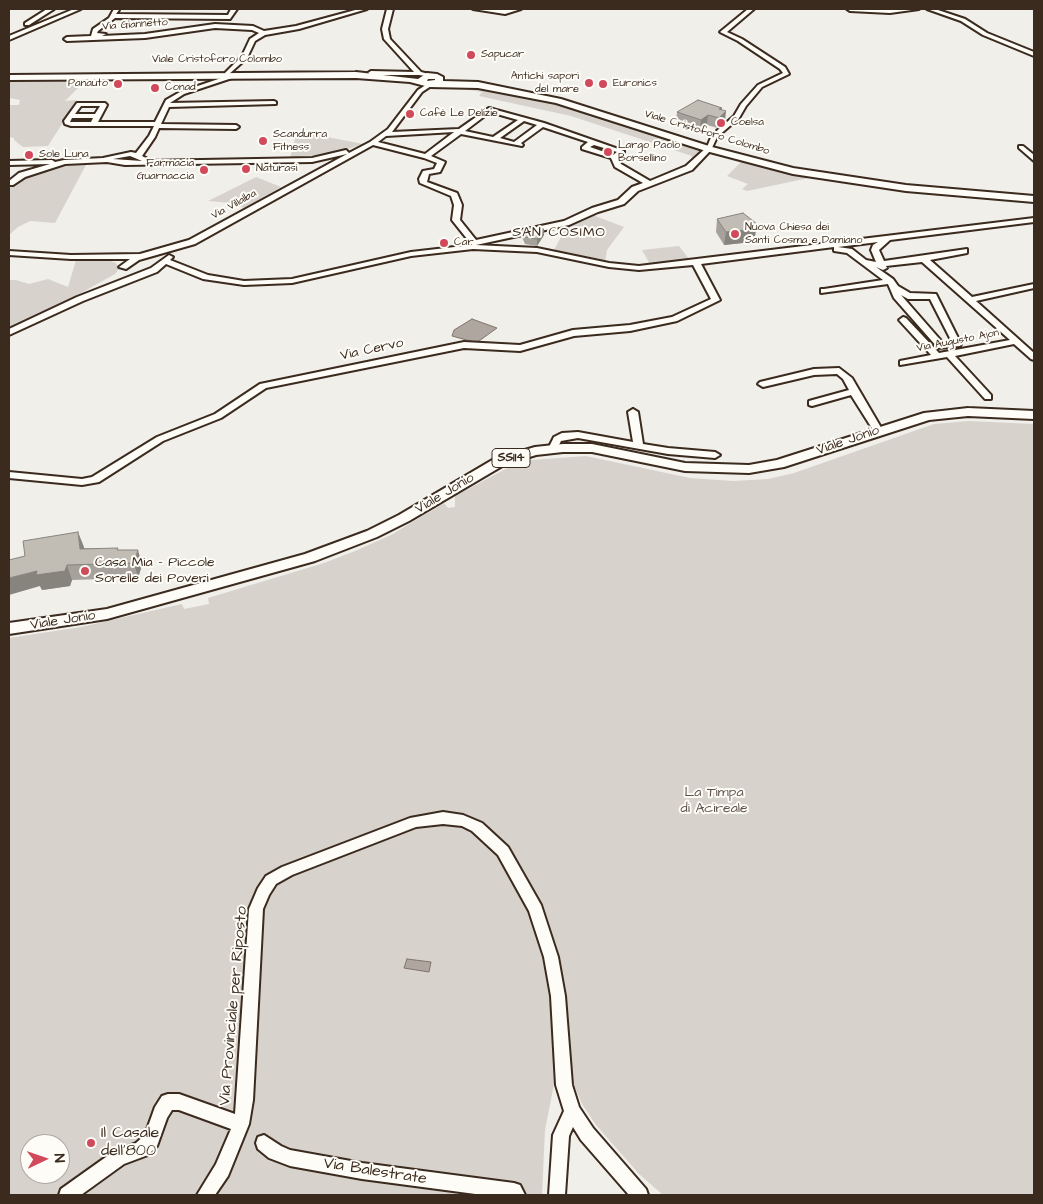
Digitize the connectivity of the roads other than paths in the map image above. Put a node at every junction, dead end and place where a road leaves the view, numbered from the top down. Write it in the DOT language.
graph roads {
  1 [pos="51,9"];
  2 [pos="78,9"];
  3 [pos="117,9"];
  4 [pos="234,9"];
  5 [pos="364,9"];
  6 [pos="390,9"];
  7 [pos="476,9"];
  8 [pos="518,9"];
  9 [pos="750,9"];
  10 [pos="850,9"];
  11 [pos="916,9"];
  12 [pos="930,9"];
  13 [pos="113,16"];
  14 [pos="122,33"];
  15 [pos="263,33"];
  16 [pos="16,35"];
  17 [pos="92,36"];
  18 [pos="9,38"];
  19 [pos="67,39"];
  20 [pos="1034,54"];
  21 [pos="232,74"];
  22 [pos="9,76"];
  23 [pos="202,76"];
  24 [pos="426,80"];
  25 [pos="195,88"];
  26 [pos="274,103"];
  27 [pos="221,105"];
  28 [pos="165,106"];
  29 [pos="213,109"];
  30 [pos="260,109"];
  31 [pos="71,113"];
  32 [pos="99,113"];
  33 [pos="523,119"];
  34 [pos="93,124"];
  35 [pos="542,124"];
  36 [pos="157,125"];
  37 [pos="236,127"];
  38 [pos="460,131"];
  39 [pos="386,134"];
  40 [pos="495,139"];
  41 [pos="591,141"];
  42 [pos="147,143"];
  43 [pos="370,144"];
  44 [pos="709,147"];
  45 [pos="1021,147"];
  46 [pos="426,156"];
  47 [pos="138,157"];
  48 [pos="614,158"];
  49 [pos="122,159"];
  50 [pos="314,159"];
  51 [pos="1034,159"];
  52 [pos="64,162"];
  53 [pos="176,162"];
  54 [pos="263,162"];
  55 [pos="9,163"];
  56 [pos="306,168"];
  57 [pos="324,168"];
  58 [pos="10,183"];
  59 [pos="649,183"];
  60 [pos="289,187"];
  61 [pos="1034,198"];
  62 [pos="1034,220"];
  63 [pos="886,240"];
  64 [pos="191,242"];
  65 [pos="862,243"];
  66 [pos="473,245"];
  67 [pos="821,247"];
  68 [pos="964,251"];
  69 [pos="9,253"];
  70 [pos="148,254"];
  71 [pos="101,257"];
  72 [pos="166,259"];
  73 [pos="924,259"];
  74 [pos="879,260"];
  75 [pos="696,263"];
  76 [pos="870,265"];
  77 [pos="123,268"];
  78 [pos="185,270"];
  79 [pos="151,271"];
  80 [pos="892,284"];
  81 [pos="1034,286"];
  82 [pos="824,291"];
  83 [pos="80,299"];
  84 [pos="969,300"];
  85 [pos="903,320"];
  86 [pos="9,332"];
  87 [pos="1017,341"];
  88 [pos="949,354"];
  89 [pos="936,356"];
  90 [pos="1034,356"];
  91 [pos="903,363"];
  92 [pos="763,384"];
  93 [pos="854,392"];
  94 [pos="988,396"];
  95 [pos="812,403"];
  96 [pos="633,412"];
  97 [pos="1034,414"];
  98 [pos="878,430"];
  99 [pos="639,447"];
  100 [pos="553,448"];
  101 [pos="715,455"];
  102 [pos="9,475"];
  103 [pos="9,630"];
  104 [pos="572,1111"];
  105 [pos="241,1124"];
  106 [pos="264,1143"];
  107 [pos="67,1195"];
  108 [pos="205,1195"];
  109 [pos="517,1195"];
  110 [pos="557,1195"];
  111 [pos="640,1195"];
  1 -- 16 [label="street"];
  2 -- 16 [label="street"];
  3 -- 13 [label="street"];
  4 -- 13 [label="street"];
  5 -- 15 [label="street"];
  6 -- 24 [label="street"];
  7 -- 8 [label="street"];
  9 -- 44 [label="street"];
  10 -- 11 [label="street"];
  12 -- 20 [label="street"];
  13 -- 17 [label="street"];
  14 -- 17 [label="street"];
  15 -- 17 [label="street, Via Giannetto"];
  15 -- 21 [label="street"];
  16 -- 18 [label="street"];
  17 -- 19 [label="street, Via Giannetto"];
  21 -- 22 [label="main road, Viale Cristoforo Colombo"];
  21 -- 23 [label="main road, Viale Cristoforo Colombo"];
  21 -- 24 [label="main road, Viale Cristoforo Colombo"];
  21 -- 24 [label="main road, Viale Cristoforo Colombo"];
  21 -- 25 [label="street"];
  22 -- 23 [label="main road, Viale Cristoforo Colombo"];
  23 -- 25 [label="street"];
  24 -- 39 [label="street"];
  24 -- 44 [label="main road, Viale Cristoforo Colombo"];
  25 -- 28 [label="street"];
  26 -- 27 [label="street"];
  27 -- 28 [label="street"];
  27 -- 30 [label="street"];
  28 -- 29 [label="street"];
  28 -- 36 [label="street"];
  31 -- 32 [label="street"];
  31 -- 32 [label="street"];
  31 -- 34 [label="street"];
  32 -- 34 [label="street"];
  33 -- 35 [label="street"];
  33 -- 38 [label="street"];
  33 -- 40 [label="street"];
  34 -- 36 [label="street"];
  35 -- 40 [label="street"];
  35 -- 41 [label="street"];
  36 -- 37 [label="street"];
  36 -- 42 [label="street"];
  38 -- 39 [label="street"];
  38 -- 40 [label="street"];
  38 -- 46 [label="street"];
  39 -- 43 [label="street"];
  41 -- 48 [label="street"];
  41 -- 48 [label="street"];
  42 -- 47 [label="street"];
  42 -- 49 [label="street"];
  43 -- 46 [label="street"];
  43 -- 50 [label="street"];
  43 -- 57 [label="street"];
  44 -- 59 [label="street"];
  44 -- 61 [label="main road, Viale Cristoforo Colombo"];
  45 -- 51 [label="street"];
  46 -- 66 [label="street"];
  47 -- 49 [label="street"];
  47 -- 53 [label="street"];
  48 -- 59 [label="street"];
  49 -- 52 [label="street"];
  49 -- 53 [label="street"];
  50 -- 54 [label="street"];
  50 -- 56 [label="street"];
  50 -- 57 [label="street"];
  52 -- 55 [label="street"];
  52 -- 58 [label="street"];
  53 -- 54 [label="street"];
  54 -- 56 [label="street"];
  56 -- 57 [label="street"];
  56 -- 60 [label="street"];
  57 -- 60 [label="street"];
  59 -- 66 [label="street"];
  60 -- 64 [label="street, Via Villalba"];
  62 -- 63 [label="street"];
  63 -- 65 [label="street"];
  63 -- 74 [label="street"];
  64 -- 70 [label="street"];
  64 -- 72 [label="street"];
  65 -- 67 [label="street"];
  65 -- 74 [label="street"];
  65 -- 76 [label="street"];
  66 -- 75 [label="street"];
  66 -- 78 [label="street"];
  67 -- 75 [label="street"];
  67 -- 76 [label="street"];
  68 -- 73 [label="street"];
  69 -- 71 [label="street"];
  70 -- 71 [label="street"];
  70 -- 72 [label="street"];
  70 -- 77 [label="street"];
  71 -- 77 [label="street"];
  72 -- 78 [label="street"];
  72 -- 79 [label="street"];
  73 -- 74 [label="street"];
  73 -- 84 [label="street"];
  74 -- 76 [label="street"];
  74 -- 80 [label="street"];
  75 -- 102 [label="street, Via Cervo"];
  76 -- 80 [label="street"];
  77 -- 79 [label="street"];
  77 -- 83 [label="street"];
  78 -- 79 [label="street"];
  79 -- 83 [label="street"];
  80 -- 80 [label="street"];
  80 -- 82 [label="street"];
  81 -- 84 [label="street"];
  83 -- 86 [label="street"];
  84 -- 87 [label="street"];
  85 -- 89 [label="street"];
  87 -- 88 [label="street, Via Augusto Ajon"];
  87 -- 90 [label="street"];
  88 -- 89 [label="street, Via Augusto Ajon"];
  88 -- 94 [label="street"];
  89 -- 91 [label="street, Via Augusto Ajon"];
  92 -- 93 [label="street"];
  93 -- 95 [label="street"];
  93 -- 98 [label="street"];
  96 -- 99 [label="street"];
  97 -- 98 [label="main road, Viale Jonio / SS114"];
  98 -- 100 [label="main road, Viale Jonio / SS114"];
  99 -- 100 [label="street"];
  99 -- 101 [label="street"];
  100 -- 103 [label="main road, Viale Jonio / SS114"];
  104 -- 105 [label="street, Via Provinciale per Riposto"];
  104 -- 110 [label="street"];
  104 -- 111 [label="street, Via Provinciale per Riposto"];
  105 -- 107 [label="street"];
  105 -- 108 [label="street, Via Provinciale per Riposto"];
  106 -- 109 [label="street, Via Balestrate"];
}
